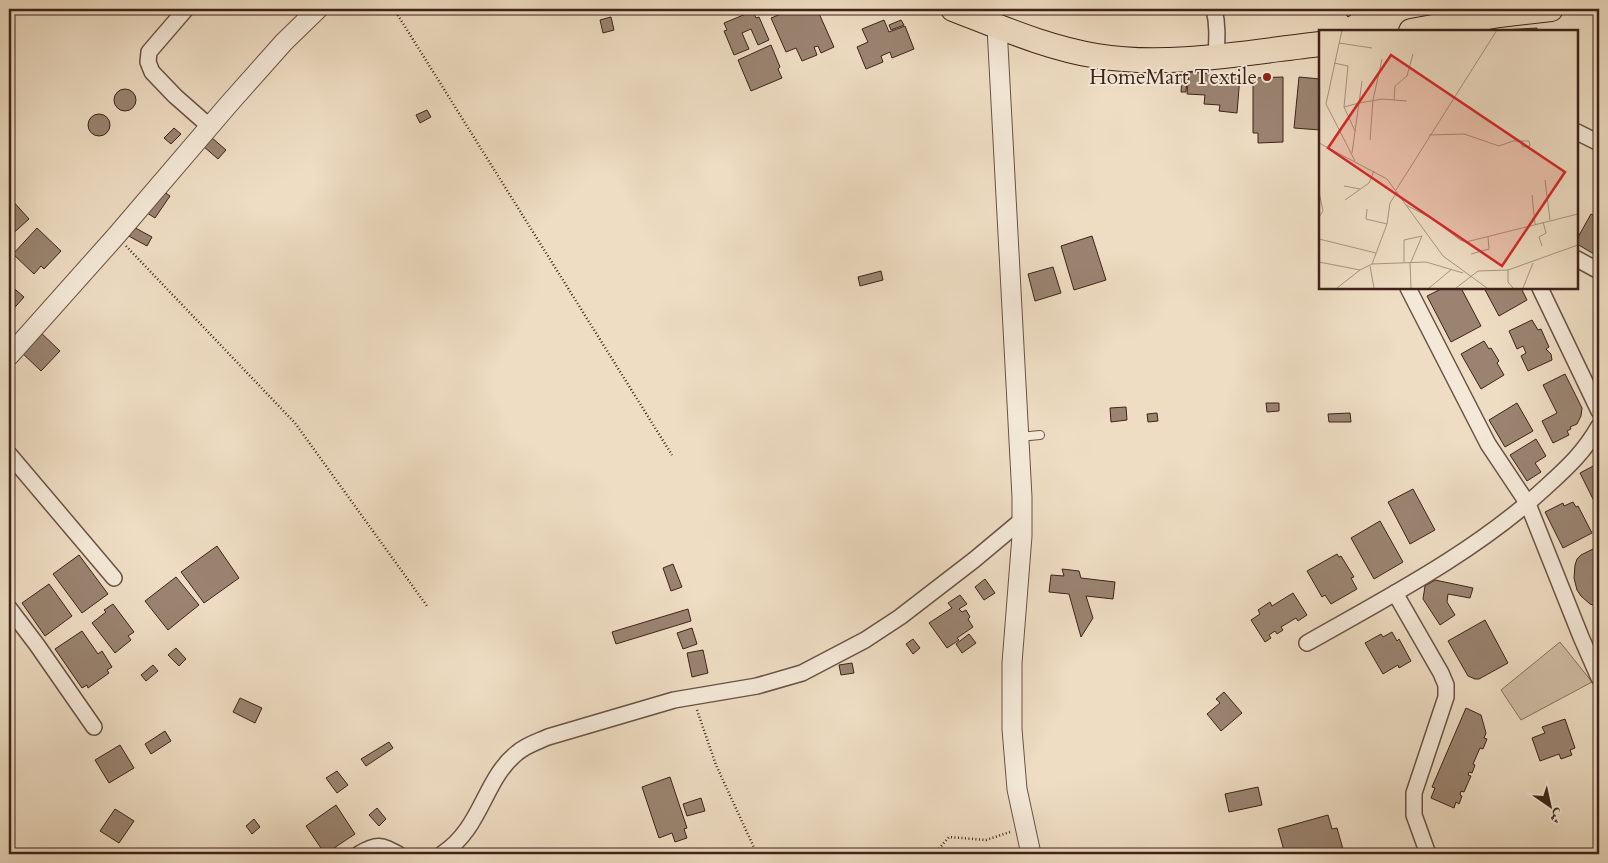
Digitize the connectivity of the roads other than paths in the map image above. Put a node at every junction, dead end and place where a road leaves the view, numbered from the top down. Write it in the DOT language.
graph roads {
  1 [pos="186,9"];
  2 [pos="318,9"];
  3 [pos="953,9"];
  4 [pos="1214,9"];
  5 [pos="1551,9"];
  6 [pos="988,19"];
  7 [pos="1416,30"];
  8 [pos="1319,44"];
  9 [pos="1216,56"];
  10 [pos="209,126"];
  11 [pos="1578,132"];
  12 [pos="1599,142"];
  13 [pos="1578,260"];
  14 [pos="1599,271"];
  15 [pos="1409,289"];
  16 [pos="1540,289"];
  17 [pos="9,356"];
  18 [pos="1599,411"];
  19 [pos="1599,426"];
  20 [pos="1040,435"];
  21 [pos="1019,437"];
  22 [pos="9,454"];
  23 [pos="1528,504"];
  24 [pos="1022,518"];
  25 [pos="114,578"];
  26 [pos="1395,593"];
  27 [pos="9,608"];
  28 [pos="1307,643"];
  29 [pos="1599,678"];
  30 [pos="94,727"];
  31 [pos="359,854"];
  32 [pos="398,854"];
  33 [pos="442,854"];
  34 [pos="1031,854"];
  35 [pos="1428,854"];
  1 -- 10 [label="street"];
  2 -- 10 [label="street"];
  3 -- 6 [label="main road"];
  4 -- 9 [label="street"];
  5 -- 7 [label="main road"];
  6 -- 9 [label="main road"];
  6 -- 21 [label="street"];
  8 -- 9 [label="main road"];
  10 -- 17 [label="street"];
  11 -- 12 [label="street"];
  13 -- 14 [label="street"];
  15 -- 23 [label="street"];
  16 -- 18 [label="street"];
  19 -- 23 [label="street"];
  20 -- 21 [label="lane"];
  21 -- 24 [label="street"];
  22 -- 25 [label="street"];
  23 -- 26 [label="street"];
  23 -- 29 [label="street"];
  24 -- 33 [label="street"];
  24 -- 34 [label="street"];
  26 -- 28 [label="street"];
  26 -- 35 [label="street"];
  27 -- 30 [label="street"];
  31 -- 32 [label="street"];
}
